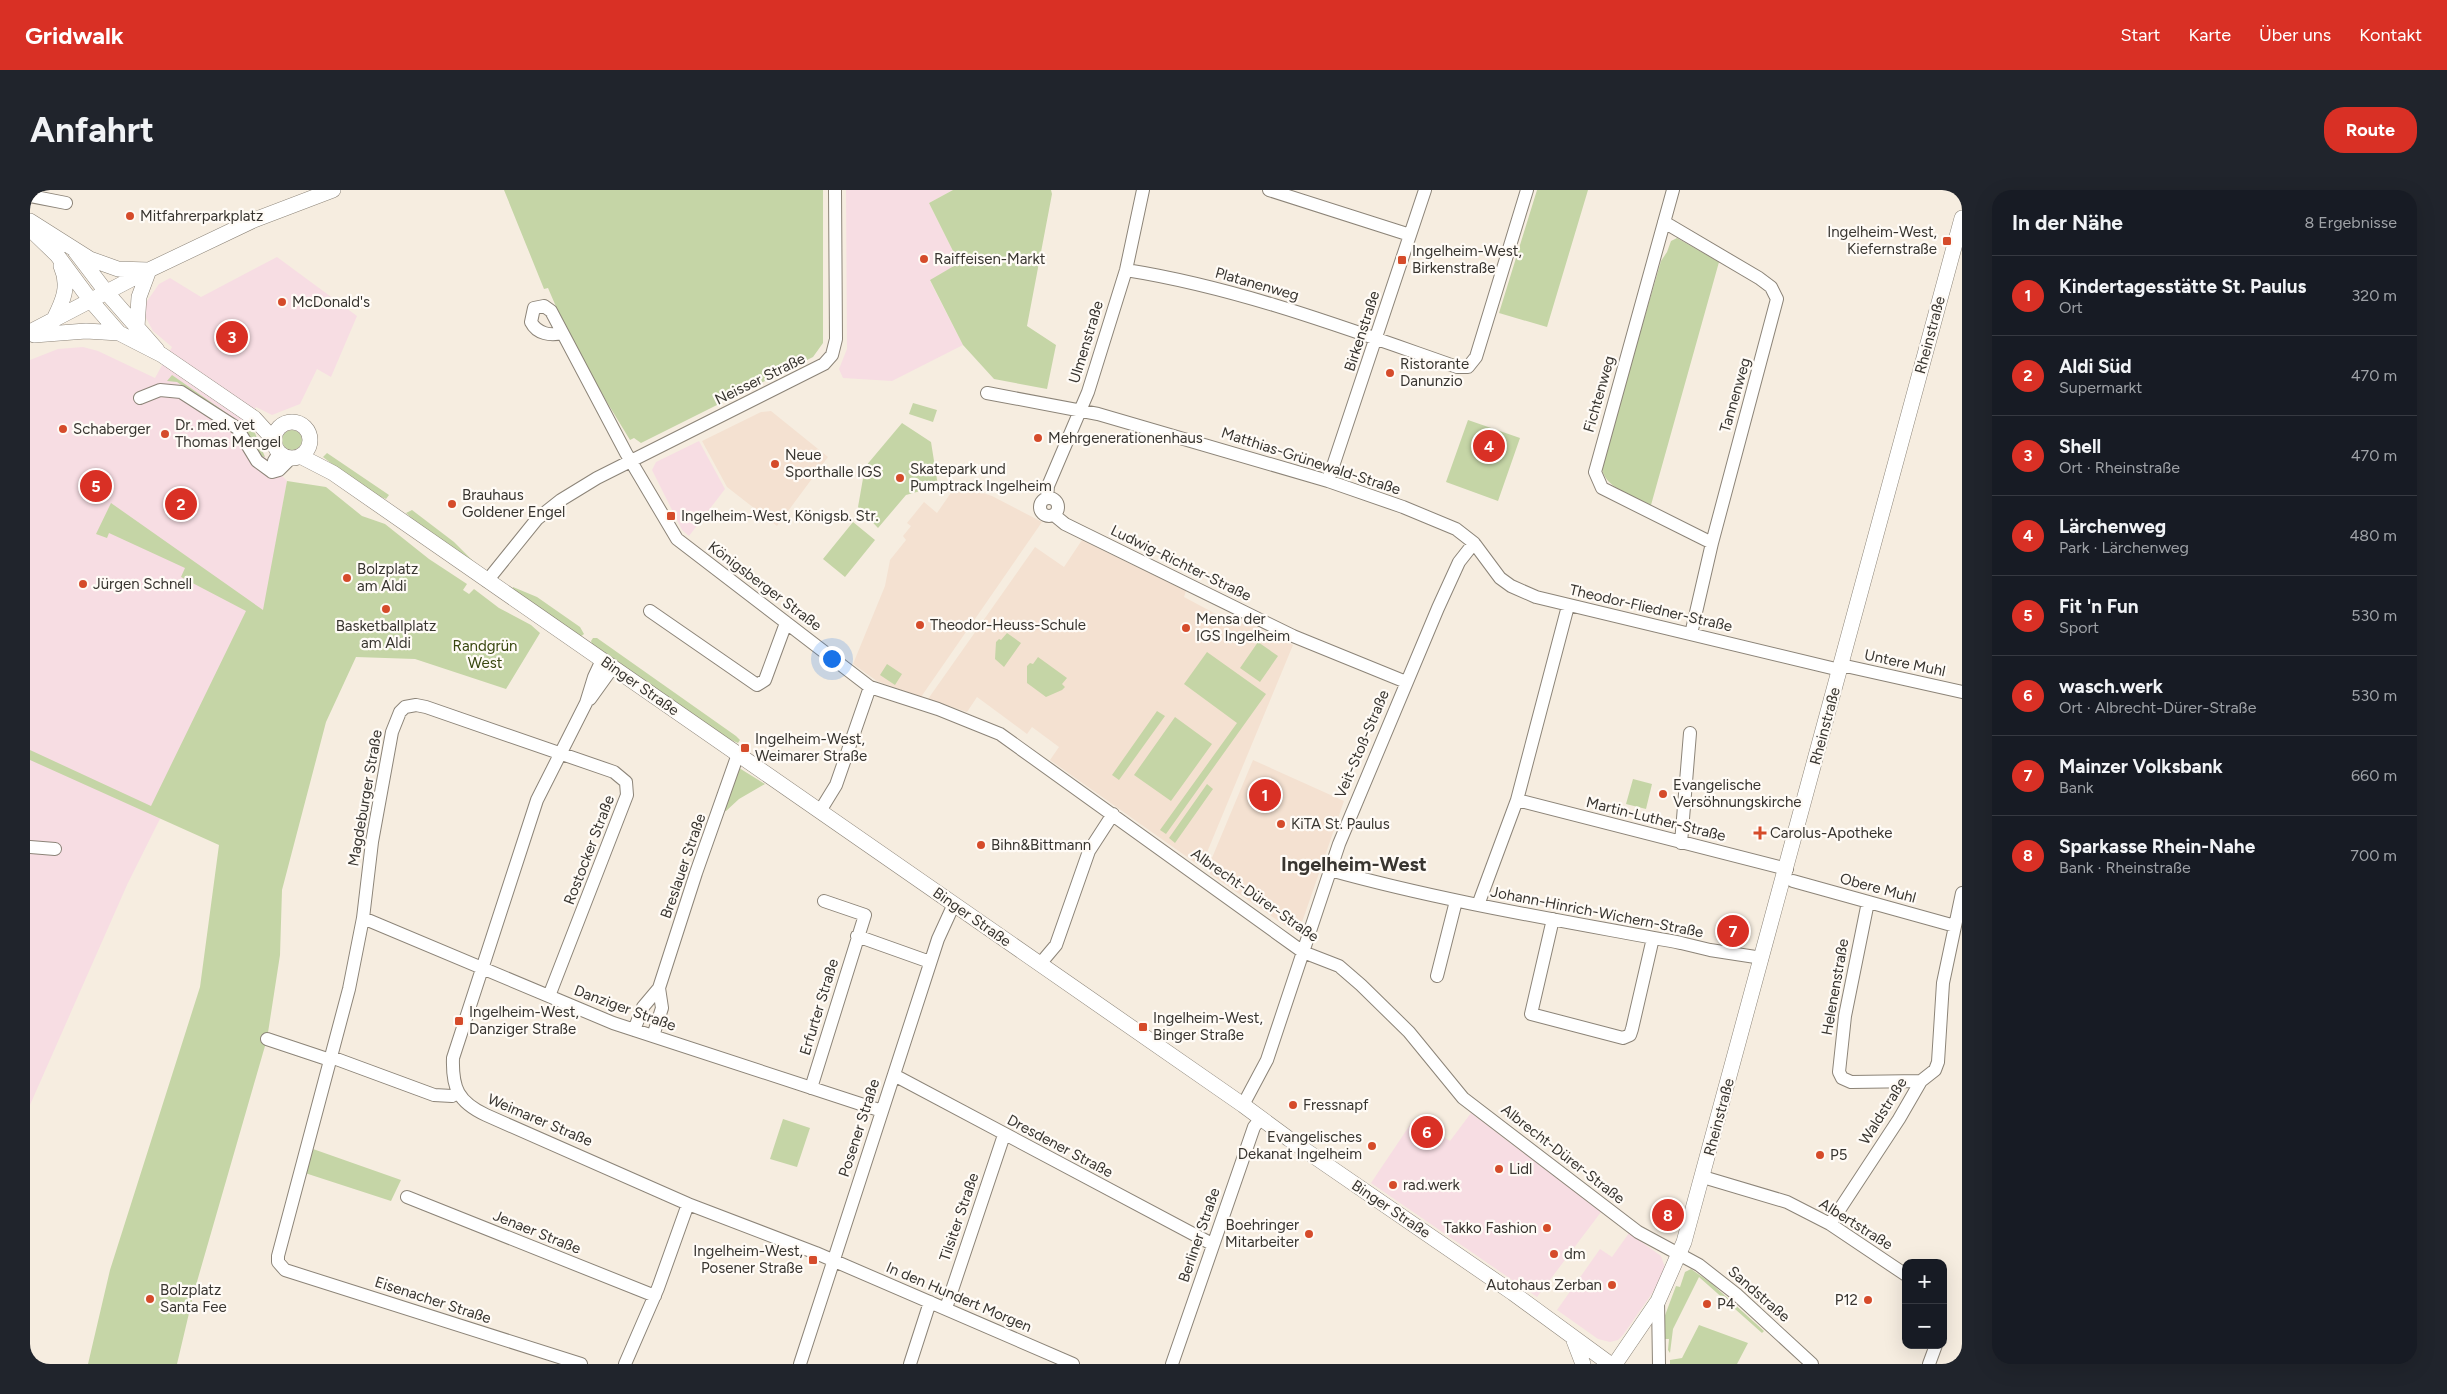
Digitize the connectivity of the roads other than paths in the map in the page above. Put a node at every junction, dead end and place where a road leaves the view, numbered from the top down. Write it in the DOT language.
graph roads {
  1 [pos="307,190"];
  2 [pos="333,190"];
  3 [pos="835,190"];
  4 [pos="1143,190"];
  5 [pos="1269,190"];
  6 [pos="1425,190"];
  7 [pos="1527,190"];
  8 [pos="1673,190"];
  9 [pos="30,196"];
  10 [pos="66,203"];
  11 [pos="1962,218"];
  12 [pos="254,220"];
  13 [pos="30,221"];
  14 [pos="1664,222"];
  15 [pos="30,229"];
  16 [pos="1410,235"];
  17 [pos="75,251"];
  18 [pos="57,255"];
  19 [pos="149,270"];
  20 [pos="1126,270"];
  21 [pos="107,293"];
  22 [pos="91,301"];
  23 [pos="54,319"];
  24 [pos="137,327"];
  25 [pos="562,332"];
  26 [pos="119,333"];
  27 [pos="30,334"];
  28 [pos="1377,338"];
  29 [pos="162,355"];
  30 [pos="986,393"];
  31 [pos="140,398"];
  32 [pos="1082,409"];
  33 [pos="254,418"];
  34 [pos="281,425"];
  35 [pos="310,444"];
  36 [pos="286,452"];
  37 [pos="631,461"];
  38 [pos="334,473"];
  39 [pos="1328,481"];
  40 [pos="1047,498"];
  41 [pos="1474,543"];
  42 [pos="1712,543"];
  43 [pos="487,581"];
  44 [pos="1568,606"];
  45 [pos="650,611"];
  46 [pos="786,623"];
  47 [pos="1691,634"];
  48 [pos="608,664"];
  49 [pos="1841,668"];
  50 [pos="1406,682"];
  51 [pos="870,687"];
  52 [pos="1962,692"];
  53 [pos="1690,733"];
  54 [pos="560,754"];
  55 [pos="738,754"];
  56 [pos="1517,800"];
  57 [pos="820,811"];
  58 [pos="1113,814"];
  59 [pos="1681,843"];
  60 [pos="30,847"];
  61 [pos="55,849"];
  62 [pos="1330,870"];
  63 [pos="1790,875"];
  64 [pos="1962,893"];
  65 [pos="824,901"];
  66 [pos="1456,901"];
  67 [pos="1868,902"];
  68 [pos="954,904"];
  69 [pos="1478,905"];
  70 [pos="363,918"];
  71 [pos="1553,919"];
  72 [pos="1955,926"];
  73 [pos="857,936"];
  74 [pos="1653,938"];
  75 [pos="1303,952"];
  76 [pos="1762,958"];
  77 [pos="930,962"];
  78 [pos="1040,964"];
  79 [pos="482,968"];
  80 [pos="1437,976"];
  81 [pos="659,988"];
  82 [pos="549,996"];
  83 [pos="634,1030"];
  84 [pos="653,1036"];
  85 [pos="266,1039"];
  86 [pos="330,1058"];
  87 [pos="894,1075"];
  88 [pos="1921,1080"];
  89 [pos="811,1088"];
  90 [pos="457,1093"];
  91 [pos="1243,1105"];
  92 [pos="882,1111"];
  93 [pos="1261,1118"];
  94 [pos="1004,1136"];
  95 [pos="1703,1177"];
  96 [pos="407,1197"];
  97 [pos="688,1204"];
  98 [pos="1830,1224"];
  99 [pos="1212,1244"];
  100 [pos="1680,1255"];
  101 [pos="833,1260"];
  102 [pos="278,1262"];
  103 [pos="1902,1271"];
  104 [pos="654,1296"];
  105 [pos="1658,1301"];
  106 [pos="930,1302"];
  107 [pos="946,1308"];
  108 [pos="1573,1338"];
  109 [pos="1935,1349"];
  110 [pos="581,1364"];
  111 [pos="625,1364"];
  112 [pos="800,1364"];
  113 [pos="910,1364"];
  114 [pos="1072,1364"];
  115 [pos="1172,1364"];
  116 [pos="1583,1364"];
  117 [pos="1610,1364"];
  118 [pos="1614,1364"];
  119 [pos="1659,1364"];
  120 [pos="1812,1364"];
  121 [pos="1929,1364"];
  1 -- 12 [label="main road"];
  2 -- 12 [label="main road"];
  3 -- 37 [label="street, Neisser Straße"];
  4 -- 20 [label="street, Ulmenstraße"];
  5 -- 16 [label="street"];
  6 -- 16 [label="street, Birkenstraße"];
  7 -- 28 [label="street, Platanenweg"];
  8 -- 14 [label="street, Fichtenweg"];
  9 -- 10 [label="street"];
  11 -- 49 [label="main road, Rheinstraße"];
  12 -- 19 [label="main road"];
  13 -- 17 [label="main road"];
  14 -- 42 [label="street, Tannenweg"];
  14 -- 42 [label="street, Fichtenweg"];
  15 -- 18 [label="main road"];
  16 -- 28 [label="street, Birkenstraße"];
  17 -- 19 [label="main road"];
  17 -- 21 [label="main road"];
  18 -- 22 [label="main road"];
  18 -- 23 [label="main road"];
  19 -- 21 [label="main road"];
  19 -- 24 [label="main road"];
  20 -- 28 [label="street, Platanenweg"];
  20 -- 32 [label="street, Ulmenstraße"];
  21 -- 22 [label="main road"];
  21 -- 24 [label="main road"];
  22 -- 23 [label="main road"];
  22 -- 26 [label="main road"];
  23 -- 27 [label="main road"];
  24 -- 29 [label="main road"];
  25 -- 37 [label="street"];
  26 -- 27 [label="main road"];
  26 -- 29 [label="main road"];
  28 -- 39 [label="street, Birkenstraße"];
  29 -- 33 [label="main road"];
  30 -- 32 [label="street, Matthias-Grünewald-Straße"];
  31 -- 36 [label="street"];
  32 -- 39 [label="street, Matthias-Grünewald-Straße"];
  32 -- 40 [label="street, Ulmenstraße"];
  33 -- 34 [label="main road"];
  33 -- 36 [label="main road"];
  34 -- 35 [label="main road, Binger Straße"];
  34 -- 36 [label="main road"];
  35 -- 36 [label="main road"];
  35 -- 38 [label="main road, Binger Straße"];
  36 -- 38 [label="main road, Binger Straße"];
  37 -- 43 [label="street, Neisser Straße"];
  37 -- 46 [label="street, Königsberger Straße"];
  38 -- 43 [label="main road, Binger Straße"];
  39 -- 41 [label="street, Matthias-Grünewald-Straße"];
  40 -- 50 [label="street, Ludwig-Richter-Straße"];
  41 -- 44 [label="street, Theodor-Fliedner-Straße"];
  41 -- 50 [label="street, Veit-Stoß-Straße"];
  42 -- 47 [label="street, Tannenweg"];
  43 -- 48 [label="main road, Binger Straße"];
  44 -- 47 [label="street, Theodor-Fliedner-Straße"];
  44 -- 56 [label="street"];
  45 -- 46 [label="street"];
  46 -- 51 [label="street, Königsberger Straße"];
  47 -- 49 [label="street, Theodor-Fliedner-Straße"];
  48 -- 54 [label="street"];
  48 -- 55 [label="main road, Binger Straße"];
  49 -- 52 [label="street, Untere Muhl"];
  49 -- 63 [label="main road, Rheinstraße"];
  50 -- 62 [label="street, Veit-Stoß-Straße"];
  51 -- 57 [label="street"];
  51 -- 58 [label="street, Albrecht-Dürer-Straße"];
  53 -- 59 [label="street"];
  54 -- 70 [label="street, Magdeburger Straße"];
  54 -- 79 [label="street"];
  54 -- 82 [label="street, Rostocker Straße"];
  55 -- 57 [label="main road, Binger Straße"];
  55 -- 81 [label="street, Breslauer Straße"];
  56 -- 59 [label="street, Martin-Luther-Straße"];
  56 -- 69 [label="street"];
  57 -- 68 [label="main road, Binger Straße"];
  58 -- 75 [label="street, Albrecht-Dürer-Straße"];
  58 -- 78 [label="street"];
  59 -- 63 [label="street, Martin-Luther-Straße"];
  60 -- 61 [label="street"];
  62 -- 66 [label="street, Johann-Hinrich-Wichern-Straße"];
  62 -- 75 [label="street, Veit-Stoß-Straße"];
  63 -- 67 [label="street, Obere Muhl"];
  63 -- 76 [label="main road, Rheinstraße"];
  64 -- 72 [label="street, Waldstraße"];
  65 -- 73 [label="street, Erfurter Straße"];
  66 -- 69 [label="street, Johann-Hinrich-Wichern-Straße"];
  66 -- 80 [label="street"];
  67 -- 72 [label="street, Obere Muhl"];
  67 -- 88 [label="street, Helenenstraße"];
  68 -- 77 [label="street, Posener Straße"];
  68 -- 78 [label="main road, Binger Straße"];
  69 -- 71 [label="street, Johann-Hinrich-Wichern-Straße"];
  70 -- 79 [label="street, Danziger Straße"];
  70 -- 86 [label="street, Magdeburger Straße"];
  71 -- 74 [label="street, Johann-Hinrich-Wichern-Straße"];
  71 -- 74 [label="street"];
  72 -- 88 [label="street, Waldstraße"];
  73 -- 77 [label="street"];
  73 -- 89 [label="street, Erfurter Straße"];
  74 -- 76 [label="street, Johann-Hinrich-Wichern-Straße"];
  75 -- 91 [label="street, Veit-Stoß-Straße"];
  75 -- 100 [label="street, Albrecht-Dürer-Straße"];
  76 -- 95 [label="main road, Rheinstraße"];
  77 -- 87 [label="street, Posener Straße"];
  78 -- 91 [label="main road, Binger Straße"];
  79 -- 82 [label="street, Danziger Straße"];
  79 -- 90 [label="street"];
  81 -- 83 [label="street, Breslauer Straße"];
  81 -- 84 [label="street, Breslauer Straße"];
  82 -- 83 [label="street, Danziger Straße"];
  83 -- 84 [label="street, Danziger Straße"];
  84 -- 89 [label="street, Danziger Straße"];
  85 -- 86 [label="street"];
  86 -- 90 [label="street"];
  86 -- 102 [label="street, Magdeburger Straße"];
  87 -- 92 [label="street, Posener Straße"];
  87 -- 94 [label="street, Dresdener Straße"];
  88 -- 98 [label="street, Waldstraße"];
  89 -- 92 [label="street, Danziger Straße"];
  90 -- 97 [label="street, Weimarer Straße"];
  91 -- 93 [label="main road, Binger Straße"];
  92 -- 101 [label="street, Posener Straße"];
  93 -- 99 [label="street, Berliner Straße"];
  93 -- 108 [label="main road, Binger Straße"];
  94 -- 99 [label="street, Dresdener Straße"];
  94 -- 107 [label="street, Tilsiter Straße"];
  95 -- 98 [label="street, Albertstraße"];
  95 -- 100 [label="main road, Rheinstraße"];
  96 -- 104 [label="street, Jenaer Straße"];
  97 -- 101 [label="street, Weimarer Straße"];
  97 -- 104 [label="street"];
  98 -- 103 [label="street, Albertstraße"];
  99 -- 115 [label="street, Berliner Straße"];
  100 -- 105 [label="main road, Rheinstraße"];
  100 -- 120 [label="street, Sandstraße"];
  101 -- 106 [label="street, In den Hundert Morgen"];
  101 -- 112 [label="street, Posener Straße"];
  102 -- 110 [label="street, Eisenacher Straße"];
  104 -- 111 [label="street"];
  105 -- 118 [label="main road, Rheinstraße"];
  105 -- 119 [label="street"];
  106 -- 107 [label="street, In den Hundert Morgen"];
  106 -- 113 [label="street"];
  107 -- 114 [label="street, In den Hundert Morgen"];
  108 -- 116 [label="main road"];
  108 -- 117 [label="main road, Binger Straße"];
  109 -- 121 [label="street"];
}
